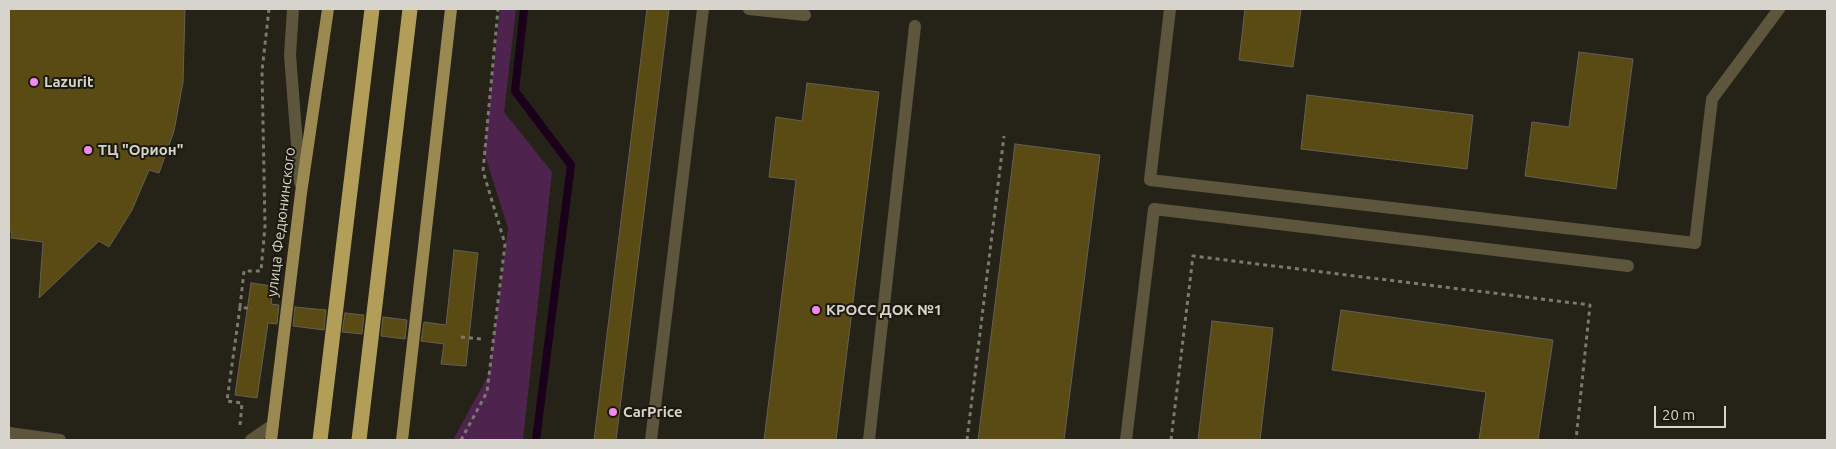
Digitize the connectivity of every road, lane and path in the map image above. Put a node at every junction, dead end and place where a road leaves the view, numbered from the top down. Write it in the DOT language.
graph roads {
  1 [pos="270,9"];
  2 [pos="293,9"];
  3 [pos="328,9"];
  4 [pos="372,9"];
  5 [pos="410,9"];
  6 [pos="451,9"];
  7 [pos="498,9"];
  8 [pos="703,9"];
  9 [pos="749,9"];
  10 [pos="1170,9"];
  11 [pos="1779,9"];
  12 [pos="805,15"];
  13 [pos="915,26"];
  14 [pos="1004,136"];
  15 [pos="301,193"];
  16 [pos="1628,266"];
  17 [pos="240,307"];
  18 [pos="252,308"];
  19 [pos="461,336"];
  20 [pos="480,339"];
  21 [pos="273,425"];
  22 [pos="239,431"];
  23 [pos="9,433"];
  24 [pos="60,440"];
  25 [pos="251,440"];
  26 [pos="271,440"];
  27 [pos="320,440"];
  28 [pos="359,440"];
  29 [pos="402,440"];
  30 [pos="461,440"];
  31 [pos="651,440"];
  32 [pos="869,440"];
  33 [pos="967,440"];
  34 [pos="1126,440"];
  35 [pos="1171,440"];
  36 [pos="1576,440"];
  1 -- 17 [label="path"];
  2 -- 15 [label="street"];
  3 -- 15 [label="main road, улица Федюнинского"];
  4 -- 27 [label="highway"];
  5 -- 28 [label="highway"];
  6 -- 29 [label="main road"];
  7 -- 30 [label="path"];
  8 -- 31 [label="street"];
  9 -- 12 [label="street"];
  10 -- 11 [label="street"];
  13 -- 32 [label="street"];
  14 -- 33 [label="path"];
  15 -- 21 [label="main road, улица Федюнинского"];
  16 -- 34 [label="street"];
  17 -- 18 [label="path"];
  17 -- 22 [label="path"];
  19 -- 20 [label="path"];
  21 -- 25 [label="street"];
  21 -- 26 [label="main road, улица Федюнинского"];
  23 -- 24 [label="street"];
  35 -- 36 [label="path"];
}
